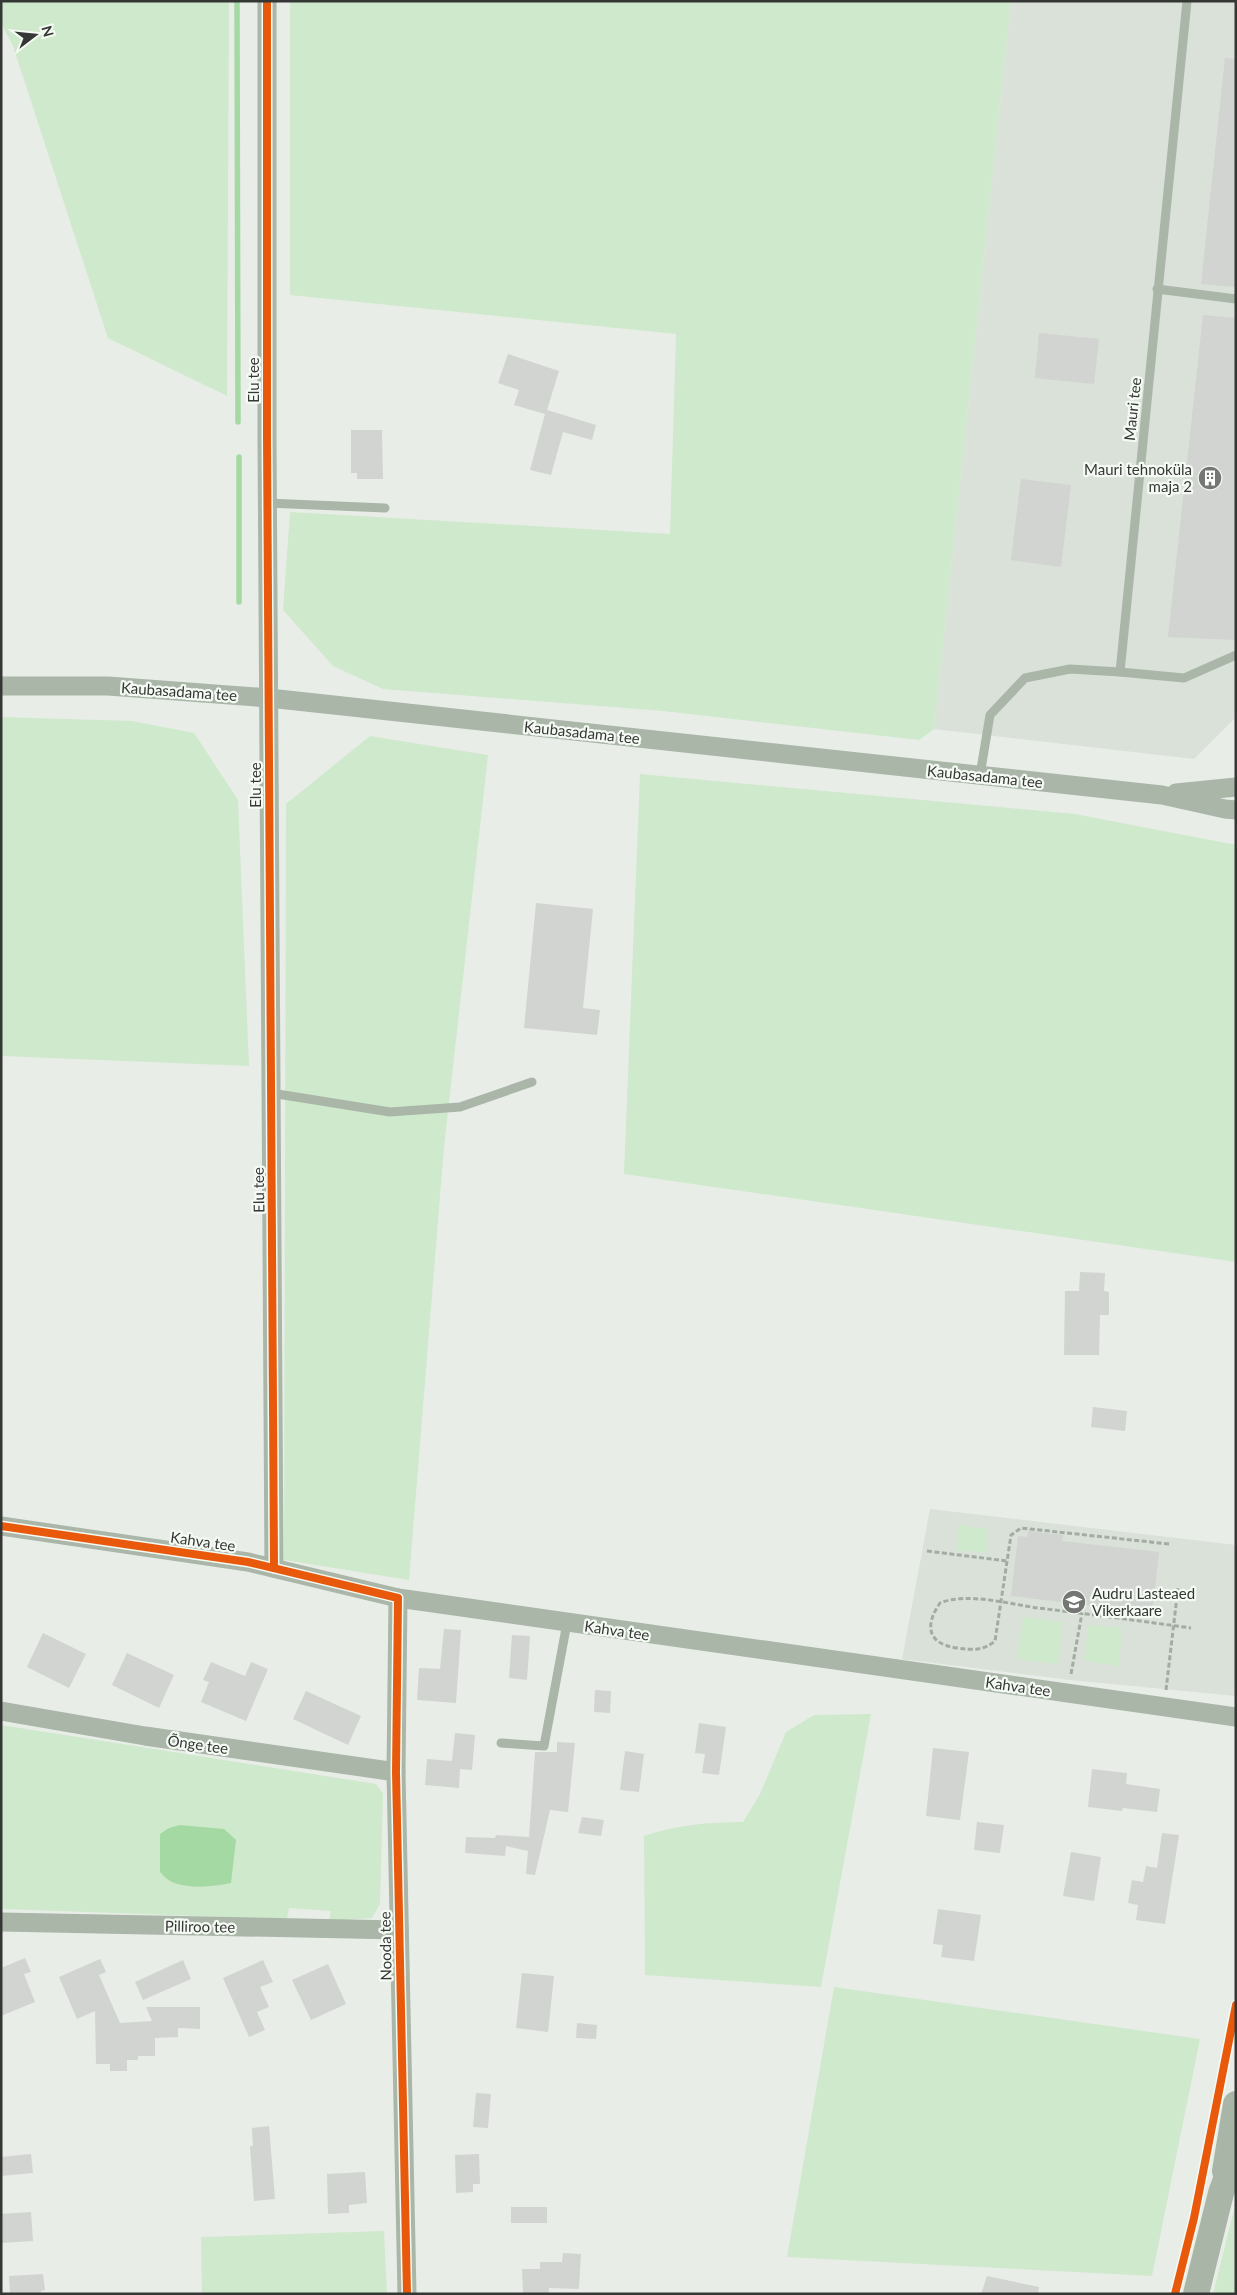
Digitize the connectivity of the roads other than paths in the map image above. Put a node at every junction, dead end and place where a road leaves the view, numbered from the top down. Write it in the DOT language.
graph roads {
  1 [pos="267,1"];
  2 [pos="1187,1"];
  3 [pos="1157,289"];
  4 [pos="1236,300"];
  5 [pos="268,503"];
  6 [pos="384,508"];
  7 [pos="1236,655"];
  8 [pos="1120,672"];
  9 [pos="1,686"];
  10 [pos="269,698"];
  11 [pos="980,775"];
  12 [pos="1236,787"];
  13 [pos="1162,795"];
  14 [pos="1236,810"];
  15 [pos="532,1082"];
  16 [pos="270,1093"];
  17 [pos="1,1526"];
  18 [pos="274,1568"];
  19 [pos="398,1598"];
  20 [pos="567,1623"];
  21 [pos="1,1711"];
  22 [pos="1236,1717"];
  23 [pos="501,1743"];
  24 [pos="396,1772"];
  25 [pos="1,1922"];
  26 [pos="399,1930"];
  27 [pos="1236,2104"];
  28 [pos="1236,2152"];
  29 [pos="1221,2194"];
  30 [pos="407,2294"];
  31 [pos="1196,2294"];
  1 -- 5 [label="street, Elu tee"];
  2 -- 3 [label="lane, Mauri tee"];
  3 -- 4 [label="lane"];
  3 -- 8 [label="lane, Mauri tee"];
  5 -- 6 [label="lane"];
  5 -- 10 [label="street, Elu tee"];
  7 -- 8 [label="lane"];
  8 -- 11 [label="lane"];
  9 -- 10 [label="street, Kaubasadama tee"];
  10 -- 11 [label="street, Kaubasadama tee"];
  10 -- 16 [label="street, Elu tee"];
  11 -- 13 [label="street, Kaubasadama tee"];
  12 -- 13 [label="street, Kaubasadama tee"];
  13 -- 14 [label="street, Kaubasadama tee"];
  15 -- 16 [label="lane"];
  16 -- 18 [label="street, Elu tee"];
  17 -- 18 [label="street, Kahva tee"];
  18 -- 19 [label="street, Kahva tee"];
  19 -- 20 [label="street, Kahva tee"];
  19 -- 24 [label="street, Nooda tee"];
  20 -- 22 [label="street, Kahva tee"];
  20 -- 23 [label="lane"];
  21 -- 24 [label="street, Õnge tee"];
  24 -- 26 [label="street, Nooda tee"];
  25 -- 26 [label="street, Pilliroo tee"];
  26 -- 30 [label="street, Nooda tee"];
  27 -- 29 [label="main road"];
  28 -- 29 [label="main road"];
  29 -- 31 [label="main road"];
}
